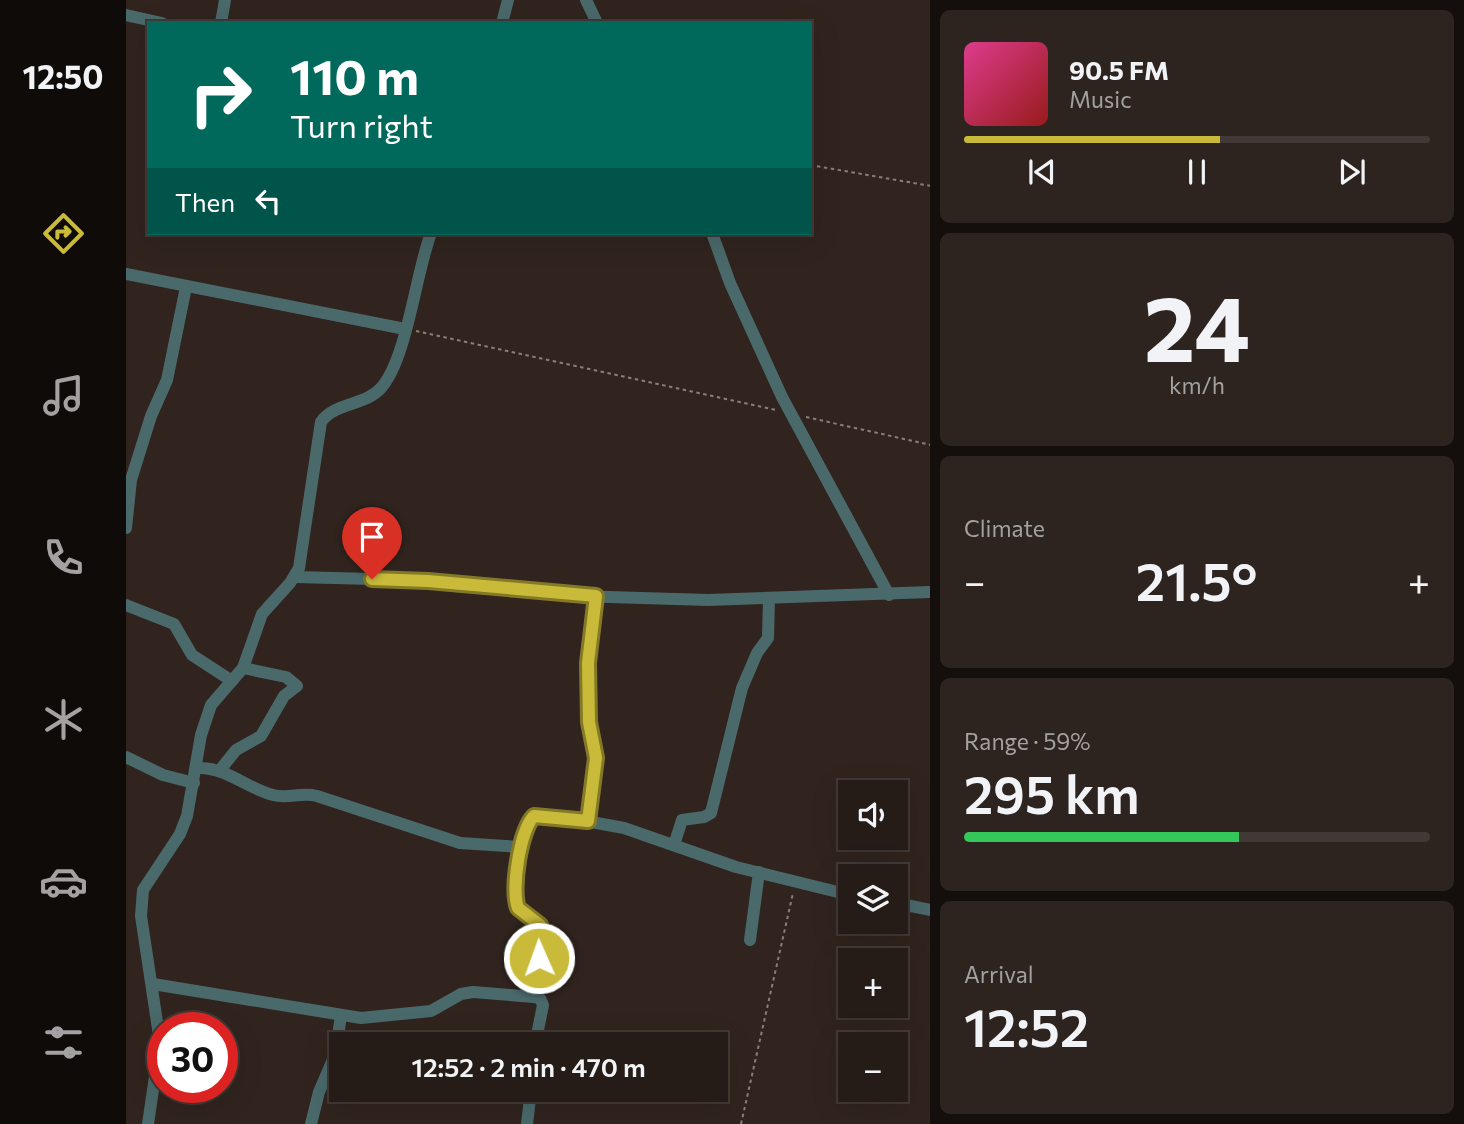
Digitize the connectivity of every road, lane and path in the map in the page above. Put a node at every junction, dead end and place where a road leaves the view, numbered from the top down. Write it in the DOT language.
graph roads {
  1 [pos="225,0"];
  2 [pos="508,0"];
  3 [pos="586,0"];
  4 [pos="126,15"];
  5 [pos="153,21"];
  6 [pos="221,21"];
  7 [pos="503,21"];
  8 [pos="596,21"];
  9 [pos="812,165"];
  10 [pos="930,186"];
  11 [pos="430,235"];
  12 [pos="713,235"];
  13 [pos="126,274"];
  14 [pos="186,287"];
  15 [pos="405,329"];
  16 [pos="791,414"];
  17 [pos="930,445"];
  18 [pos="126,528"];
  19 [pos="295,577"];
  20 [pos="930,592"];
  21 [pos="889,595"];
  22 [pos="596,596"];
  23 [pos="769,599"];
  24 [pos="126,605"];
  25 [pos="243,668"];
  26 [pos="232,681"];
  27 [pos="126,757"];
  28 [pos="196,768"];
  29 [pos="220,770"];
  30 [pos="194,783"];
  31 [pos="588,821"];
  32 [pos="674,845"];
  33 [pos="522,846"];
  34 [pos="759,872"];
  35 [pos="796,882"];
  36 [pos="838,892"];
  37 [pos="908,905"];
  38 [pos="126,908"];
  39 [pos="141,910"];
  40 [pos="930,910"];
  41 [pos="750,940"];
  42 [pos="153,985"];
  43 [pos="534,997"];
  44 [pos="341,1016"];
  45 [pos="538,1032"];
  46 [pos="530,1102"];
  47 [pos="148,1124"];
  48 [pos="311,1124"];
  49 [pos="527,1124"];
  50 [pos="741,1124"];
  1 -- 6 [label="street"];
  2 -- 7 [label="street"];
  3 -- 8 [label="street"];
  4 -- 5 [label="street"];
  9 -- 10 [label="path"];
  11 -- 15 [label="street"];
  12 -- 16 [label="street"];
  13 -- 14 [label="street"];
  14 -- 15 [label="street"];
  14 -- 18 [label="street"];
  15 -- 16 [label="path"];
  15 -- 19 [label="street"];
  16 -- 17 [label="path"];
  16 -- 21 [label="street"];
  19 -- 22 [label="street"];
  19 -- 25 [label="street"];
  20 -- 21 [label="street"];
  21 -- 23 [label="street"];
  22 -- 23 [label="street"];
  22 -- 31 [label="street"];
  23 -- 32 [label="street"];
  24 -- 26 [label="street"];
  25 -- 26 [label="street"];
  25 -- 29 [label="street"];
  26 -- 28 [label="street"];
  27 -- 30 [label="street"];
  28 -- 29 [label="street"];
  28 -- 30 [label="street"];
  29 -- 33 [label="street"];
  30 -- 39 [label="street"];
  31 -- 32 [label="street"];
  31 -- 33 [label="street"];
  32 -- 34 [label="street"];
  33 -- 43 [label="street"];
  34 -- 35 [label="street"];
  34 -- 41 [label="street"];
  35 -- 36 [label="street"];
  35 -- 50 [label="path"];
  37 -- 40 [label="street"];
  38 -- 39 [label="street"];
  39 -- 42 [label="street"];
  42 -- 44 [label="street"];
  42 -- 47 [label="street"];
  43 -- 44 [label="street"];
  43 -- 45 [label="street"];
  44 -- 48 [label="street"];
  46 -- 49 [label="street"];
}
